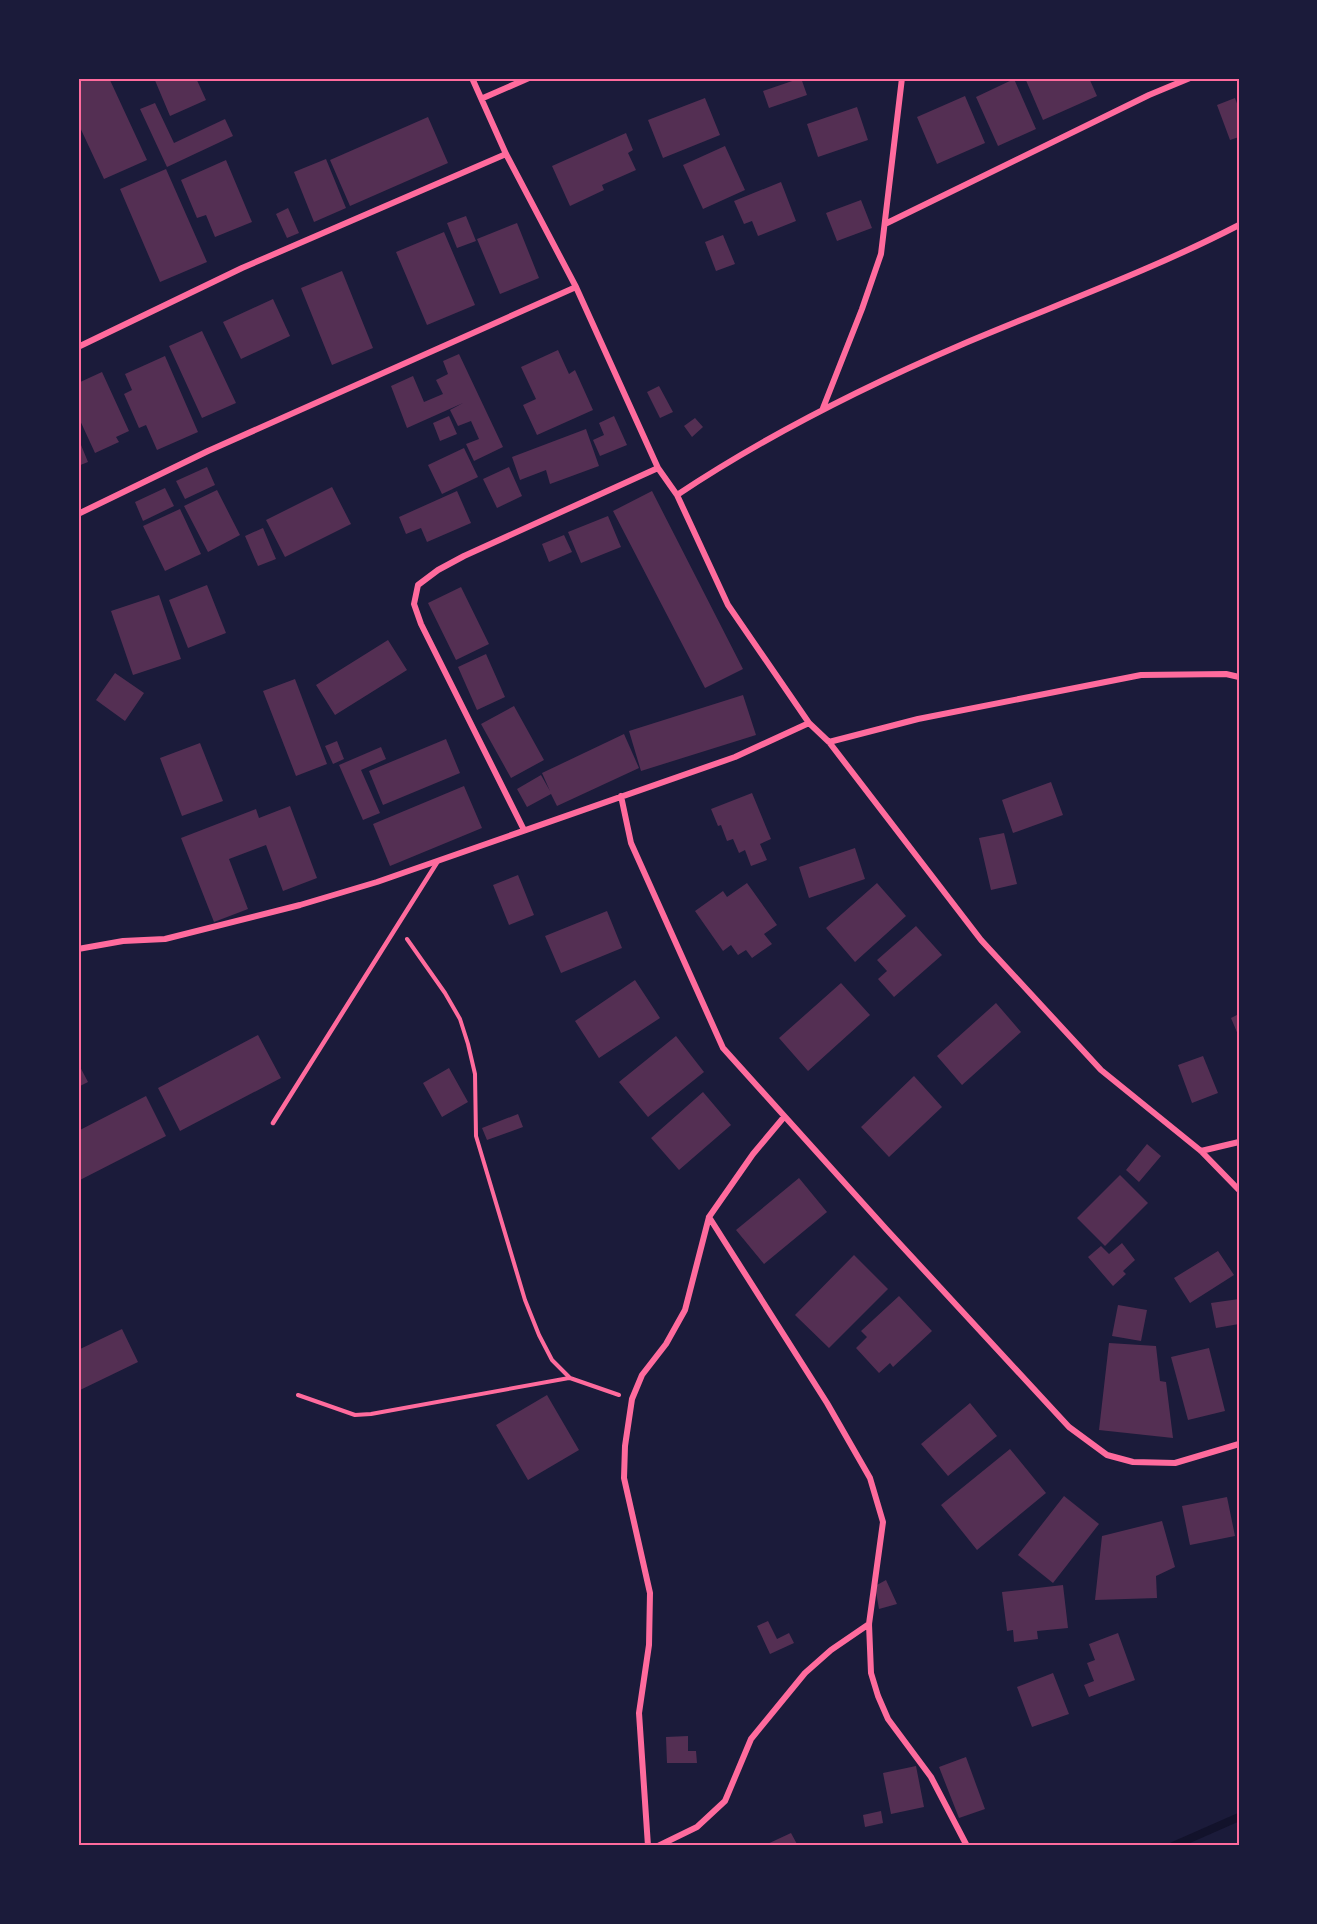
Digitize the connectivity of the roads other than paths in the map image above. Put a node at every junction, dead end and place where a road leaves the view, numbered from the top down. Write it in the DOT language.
graph roads {
  1 [pos="472,78"];
  2 [pos="529,78"];
  3 [pos="902,78"];
  4 [pos="1190,78"];
  5 [pos="483,98"];
  6 [pos="506,153"];
  7 [pos="885,224"];
  8 [pos="1239,225"];
  9 [pos="576,287"];
  10 [pos="78,347"];
  11 [pos="823,408"];
  12 [pos="658,468"];
  13 [pos="677,495"];
  14 [pos="78,514"];
  15 [pos="1239,677"];
  16 [pos="809,723"];
  17 [pos="829,742"];
  18 [pos="621,796"];
  19 [pos="524,830"];
  20 [pos="438,861"];
  21 [pos="78,949"];
  22 [pos="784,1117"];
  23 [pos="273,1123"];
  24 [pos="1239,1142"];
  25 [pos="1201,1150"];
  26 [pos="1239,1190"];
  27 [pos="709,1217"];
  28 [pos="1239,1444"];
  29 [pos="869,1624"];
  30 [pos="648,1846"];
  31 [pos="658,1846"];
  32 [pos="968,1846"];
  1 -- 5 [label="street"];
  2 -- 5 [label="street"];
  3 -- 7 [label="street"];
  4 -- 7 [label="street"];
  5 -- 6 [label="street"];
  6 -- 9 [label="street"];
  6 -- 10 [label="street"];
  7 -- 11 [label="street"];
  8 -- 11 [label="street"];
  9 -- 12 [label="street"];
  9 -- 14 [label="street"];
  11 -- 13 [label="street"];
  12 -- 13 [label="street"];
  12 -- 19 [label="street"];
  13 -- 16 [label="street"];
  15 -- 17 [label="street"];
  16 -- 17 [label="street"];
  16 -- 18 [label="street"];
  17 -- 25 [label="street"];
  18 -- 19 [label="street"];
  18 -- 22 [label="street"];
  19 -- 20 [label="street"];
  20 -- 21 [label="street"];
  20 -- 23 [label="lane"];
  22 -- 27 [label="street"];
  22 -- 28 [label="street"];
  24 -- 25 [label="street"];
  25 -- 26 [label="street"];
  27 -- 29 [label="street"];
  27 -- 30 [label="street"];
  29 -- 31 [label="street"];
  29 -- 32 [label="street"];
}
